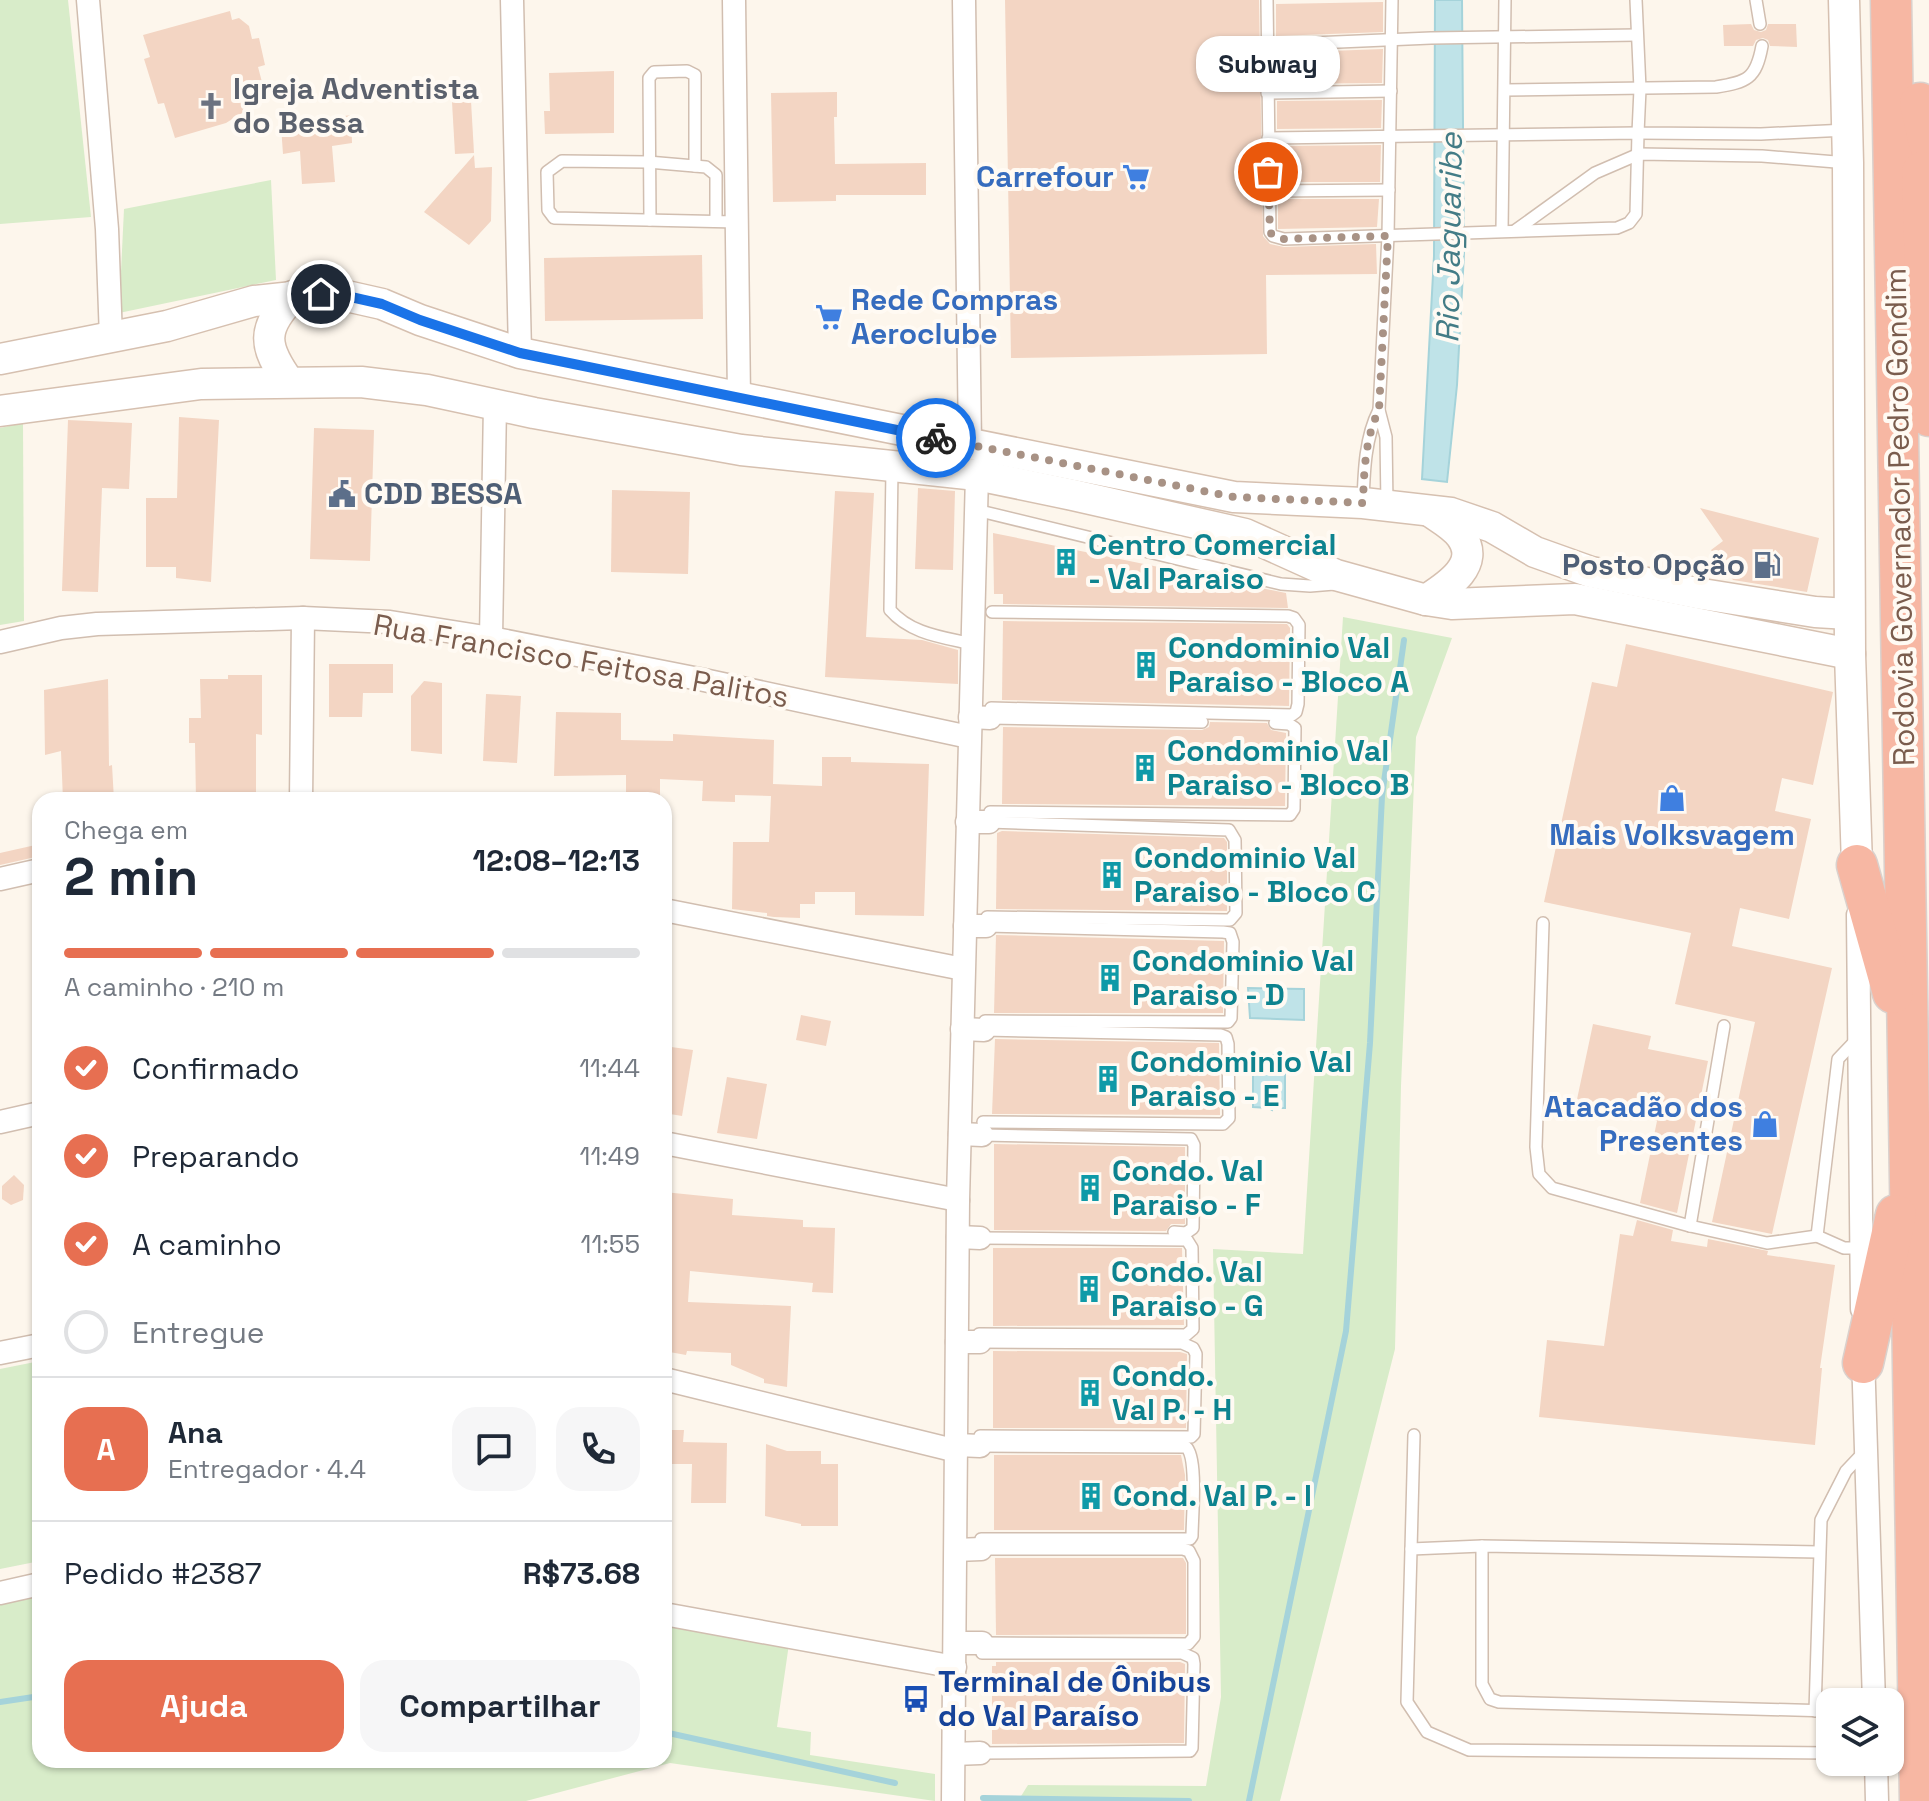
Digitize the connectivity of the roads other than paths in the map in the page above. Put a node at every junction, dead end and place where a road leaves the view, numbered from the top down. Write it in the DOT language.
graph roads {
  1 [pos="88,0"];
  2 [pos="512,0"];
  3 [pos="734,0"];
  4 [pos="964,0"];
  5 [pos="1267,0"];
  6 [pos="1392,0"];
  7 [pos="1505,0"];
  8 [pos="1636,0"];
  9 [pos="1756,0"];
  10 [pos="1844,0"];
  11 [pos="1891,0"];
  12 [pos="1918,0"];
  13 [pos="1760,24"];
  14 [pos="1637,35"];
  15 [pos="1506,38"];
  16 [pos="1391,41"];
  17 [pos="1267,45"];
  18 [pos="1762,46"];
  19 [pos="1640,89"];
  20 [pos="1505,90"];
  21 [pos="1391,91"];
  22 [pos="1267,93"];
  23 [pos="1920,103"];
  24 [pos="1847,130"];
  25 [pos="1638,133"];
  26 [pos="1505,136"];
  27 [pos="1390,137"];
  28 [pos="1268,138"];
  29 [pos="1929,143"];
  30 [pos="1639,154"];
  31 [pos="648,162"];
  32 [pos="1848,163"];
  33 [pos="695,166"];
  34 [pos="1389,190"];
  35 [pos="1269,191"];
  36 [pos="650,220"];
  37 [pos="726,222"];
  38 [pos="1502,230"];
  39 [pos="1516,230"];
  40 [pos="1388,236"];
  41 [pos="293,296"];
  42 [pos="111,338"];
  43 [pos="520,353"];
  44 [pos="0,359"];
  45 [pos="289,382"];
  46 [pos="739,398"];
  47 [pos="495,404"];
  48 [pos="1379,410"];
  49 [pos="0,411"];
  50 [pos="1929,416"];
  51 [pos="970,445"];
  52 [pos="892,465"];
  53 [pos="977,475"];
  54 [pos="1375,504"];
  55 [pos="976,510"];
  56 [pos="1429,510"];
  57 [pos="1357,582"];
  58 [pos="1426,600"];
  59 [pos="982,612"];
  60 [pos="1849,614"];
  61 [pos="303,618"];
  62 [pos="491,638"];
  63 [pos="0,642"];
  64 [pos="972,644"];
  65 [pos="1850,654"];
  66 [pos="978,718"];
  67 [pos="301,792"];
  68 [pos="978,817"];
  69 [pos="1857,865"];
  70 [pos="32,872"];
  71 [pos="0,879"];
  72 [pos="672,912"];
  73 [pos="976,921"];
  74 [pos="1543,923"];
  75 [pos="963,969"];
  76 [pos="973,1025"];
  77 [pos="1724,1026"];
  78 [pos="1859,1037"];
  79 [pos="1909,1046"];
  80 [pos="32,1115"];
  81 [pos="0,1122"];
  82 [pos="971,1128"];
  83 [pos="672,1145"];
  84 [pos="1910,1158"];
  85 [pos="958,1200"];
  86 [pos="1690,1226"];
  87 [pos="969,1234"];
  88 [pos="1817,1236"];
  89 [pos="1861,1248"];
  90 [pos="968,1338"];
  91 [pos="32,1347"];
  92 [pos="0,1353"];
  93 [pos="1863,1363"];
  94 [pos="672,1381"];
  95 [pos="1414,1435"];
  96 [pos="980,1441"];
  97 [pos="957,1444"];
  98 [pos="1865,1450"];
  99 [pos="956,1544"];
  100 [pos="981,1544"];
  101 [pos="1482,1546"];
  102 [pos="1411,1549"];
  103 [pos="1819,1552"];
  104 [pos="32,1586"];
  105 [pos="0,1593"];
  106 [pos="672,1615"];
  107 [pos="982,1648"];
  108 [pos="955,1654"];
  109 [pos="1874,1688"];
  110 [pos="1815,1711"];
  111 [pos="980,1753"];
  112 [pos="1816,1753"];
  113 [pos="954,1754"];
  114 [pos="1876,1776"];
  115 [pos="953,1801"];
  116 [pos="1877,1801"];
  117 [pos="1920,1801"];
  1 -- 42 [label="street"];
  2 -- 43 [label="street"];
  3 -- 37 [label="street"];
  4 -- 51 [label="street"];
  5 -- 17 [label="lane"];
  6 -- 16 [label="lane"];
  7 -- 15 [label="lane"];
  8 -- 14 [label="lane"];
  9 -- 13 [label="lane"];
  10 -- 24 [label="main road"];
  11 -- 79 [label="highway, Rodovia Governador Pedro Gondim"];
  12 -- 23 [label="highway, Rodovia Governador Pedro Gondim"];
  14 -- 15 [label="lane"];
  14 -- 19 [label="lane"];
  15 -- 16 [label="lane"];
  15 -- 20 [label="lane"];
  16 -- 17 [label="lane"];
  16 -- 21 [label="lane"];
  17 -- 22 [label="lane"];
  18 -- 19 [label="lane"];
  19 -- 20 [label="lane"];
  19 -- 25 [label="lane"];
  20 -- 26 [label="lane"];
  21 -- 22 [label="lane"];
  21 -- 27 [label="lane"];
  22 -- 28 [label="lane"];
  23 -- 29 [label="highway"];
  23 -- 50 [label="highway, Rodovia Governador Pedro Gondim"];
  24 -- 25 [label="lane"];
  24 -- 32 [label="main road"];
  25 -- 26 [label="lane"];
  25 -- 30 [label="lane"];
  26 -- 27 [label="lane"];
  26 -- 38 [label="lane"];
  27 -- 28 [label="lane"];
  27 -- 34 [label="lane"];
  28 -- 35 [label="lane"];
  30 -- 32 [label="lane"];
  30 -- 39 [label="lane"];
  30 -- 39 [label="lane"];
  31 -- 33 [label="lane"];
  31 -- 33 [label="lane"];
  31 -- 36 [label="lane"];
  31 -- 36 [label="lane"];
  32 -- 60 [label="main road"];
  33 -- 37 [label="lane"];
  34 -- 35 [label="lane"];
  34 -- 40 [label="lane"];
  35 -- 40 [label="lane"];
  36 -- 37 [label="lane"];
  37 -- 46 [label="street"];
  38 -- 39 [label="lane"];
  38 -- 40 [label="lane"];
  40 -- 48 [label="lane"];
  41 -- 42 [label="main road"];
  41 -- 43 [label="main road"];
  41 -- 45 [label="main road"];
  42 -- 44 [label="main road"];
  43 -- 46 [label="main road"];
  45 -- 47 [label="main road"];
  45 -- 49 [label="main road"];
  46 -- 51 [label="main road"];
  47 -- 52 [label="main road"];
  47 -- 62 [label="street"];
  48 -- 54 [label="lane"];
  48 -- 54 [label="lane"];
  51 -- 54 [label="main road"];
  52 -- 53 [label="main road"];
  52 -- 64 [label="lane"];
  53 -- 55 [label="street"];
  53 -- 57 [label="main road"];
  54 -- 56 [label="main road"];
  55 -- 57 [label="lane"];
  55 -- 59 [label="street"];
  56 -- 58 [label="main road"];
  56 -- 60 [label="main road"];
  57 -- 58 [label="main road"];
  58 -- 65 [label="main road"];
  59 -- 64 [label="street"];
  59 -- 66 [label="lane"];
  60 -- 65 [label="main road"];
  61 -- 62 [label="street, Rua Francisco Feitosa Palitos"];
  61 -- 63 [label="street, Rua Francisco Feitosa Palitos"];
  61 -- 67 [label="street"];
  62 -- 66 [label="street, Rua Francisco Feitosa Palitos"];
  64 -- 66 [label="street"];
  65 -- 69 [label="main road"];
  66 -- 68 [label="street"];
  66 -- 68 [label="lane"];
  68 -- 73 [label="street"];
  68 -- 73 [label="lane"];
  69 -- 78 [label="street"];
  69 -- 79 [label="highway"];
  70 -- 71 [label="street"];
  72 -- 75 [label="street"];
  73 -- 75 [label="street"];
  73 -- 76 [label="lane"];
  74 -- 86 [label="lane"];
  75 -- 76 [label="street"];
  76 -- 82 [label="street"];
  76 -- 82 [label="lane"];
  77 -- 86 [label="lane"];
  78 -- 88 [label="lane"];
  78 -- 89 [label="street"];
  79 -- 84 [label="highway, Rodovia Governador Pedro Gondim"];
  80 -- 81 [label="street"];
  82 -- 85 [label="street"];
  82 -- 87 [label="lane"];
  83 -- 85 [label="street"];
  84 -- 93 [label="highway"];
  84 -- 117 [label="highway, Rodovia Governador Pedro Gondim"];
  85 -- 87 [label="street"];
  86 -- 88 [label="lane"];
  87 -- 90 [label="street"];
  87 -- 90 [label="lane"];
  88 -- 89 [label="lane"];
  89 -- 93 [label="street"];
  90 -- 96 [label="lane"];
  90 -- 97 [label="street"];
  91 -- 92 [label="street"];
  93 -- 98 [label="street"];
  94 -- 97 [label="street"];
  95 -- 102 [label="lane"];
  96 -- 97 [label="street"];
  96 -- 100 [label="lane"];
  97 -- 99 [label="street"];
  98 -- 103 [label="lane"];
  98 -- 109 [label="street"];
  99 -- 100 [label="street"];
  99 -- 108 [label="street"];
  100 -- 107 [label="lane"];
  101 -- 102 [label="lane"];
  101 -- 103 [label="lane"];
  101 -- 110 [label="lane"];
  102 -- 112 [label="lane"];
  103 -- 110 [label="lane"];
  104 -- 105 [label="street"];
  106 -- 108 [label="street"];
  107 -- 108 [label="street"];
  107 -- 111 [label="lane"];
  108 -- 113 [label="street"];
  111 -- 113 [label="street"];
  113 -- 115 [label="street"];
  114 -- 116 [label="street"];
}
